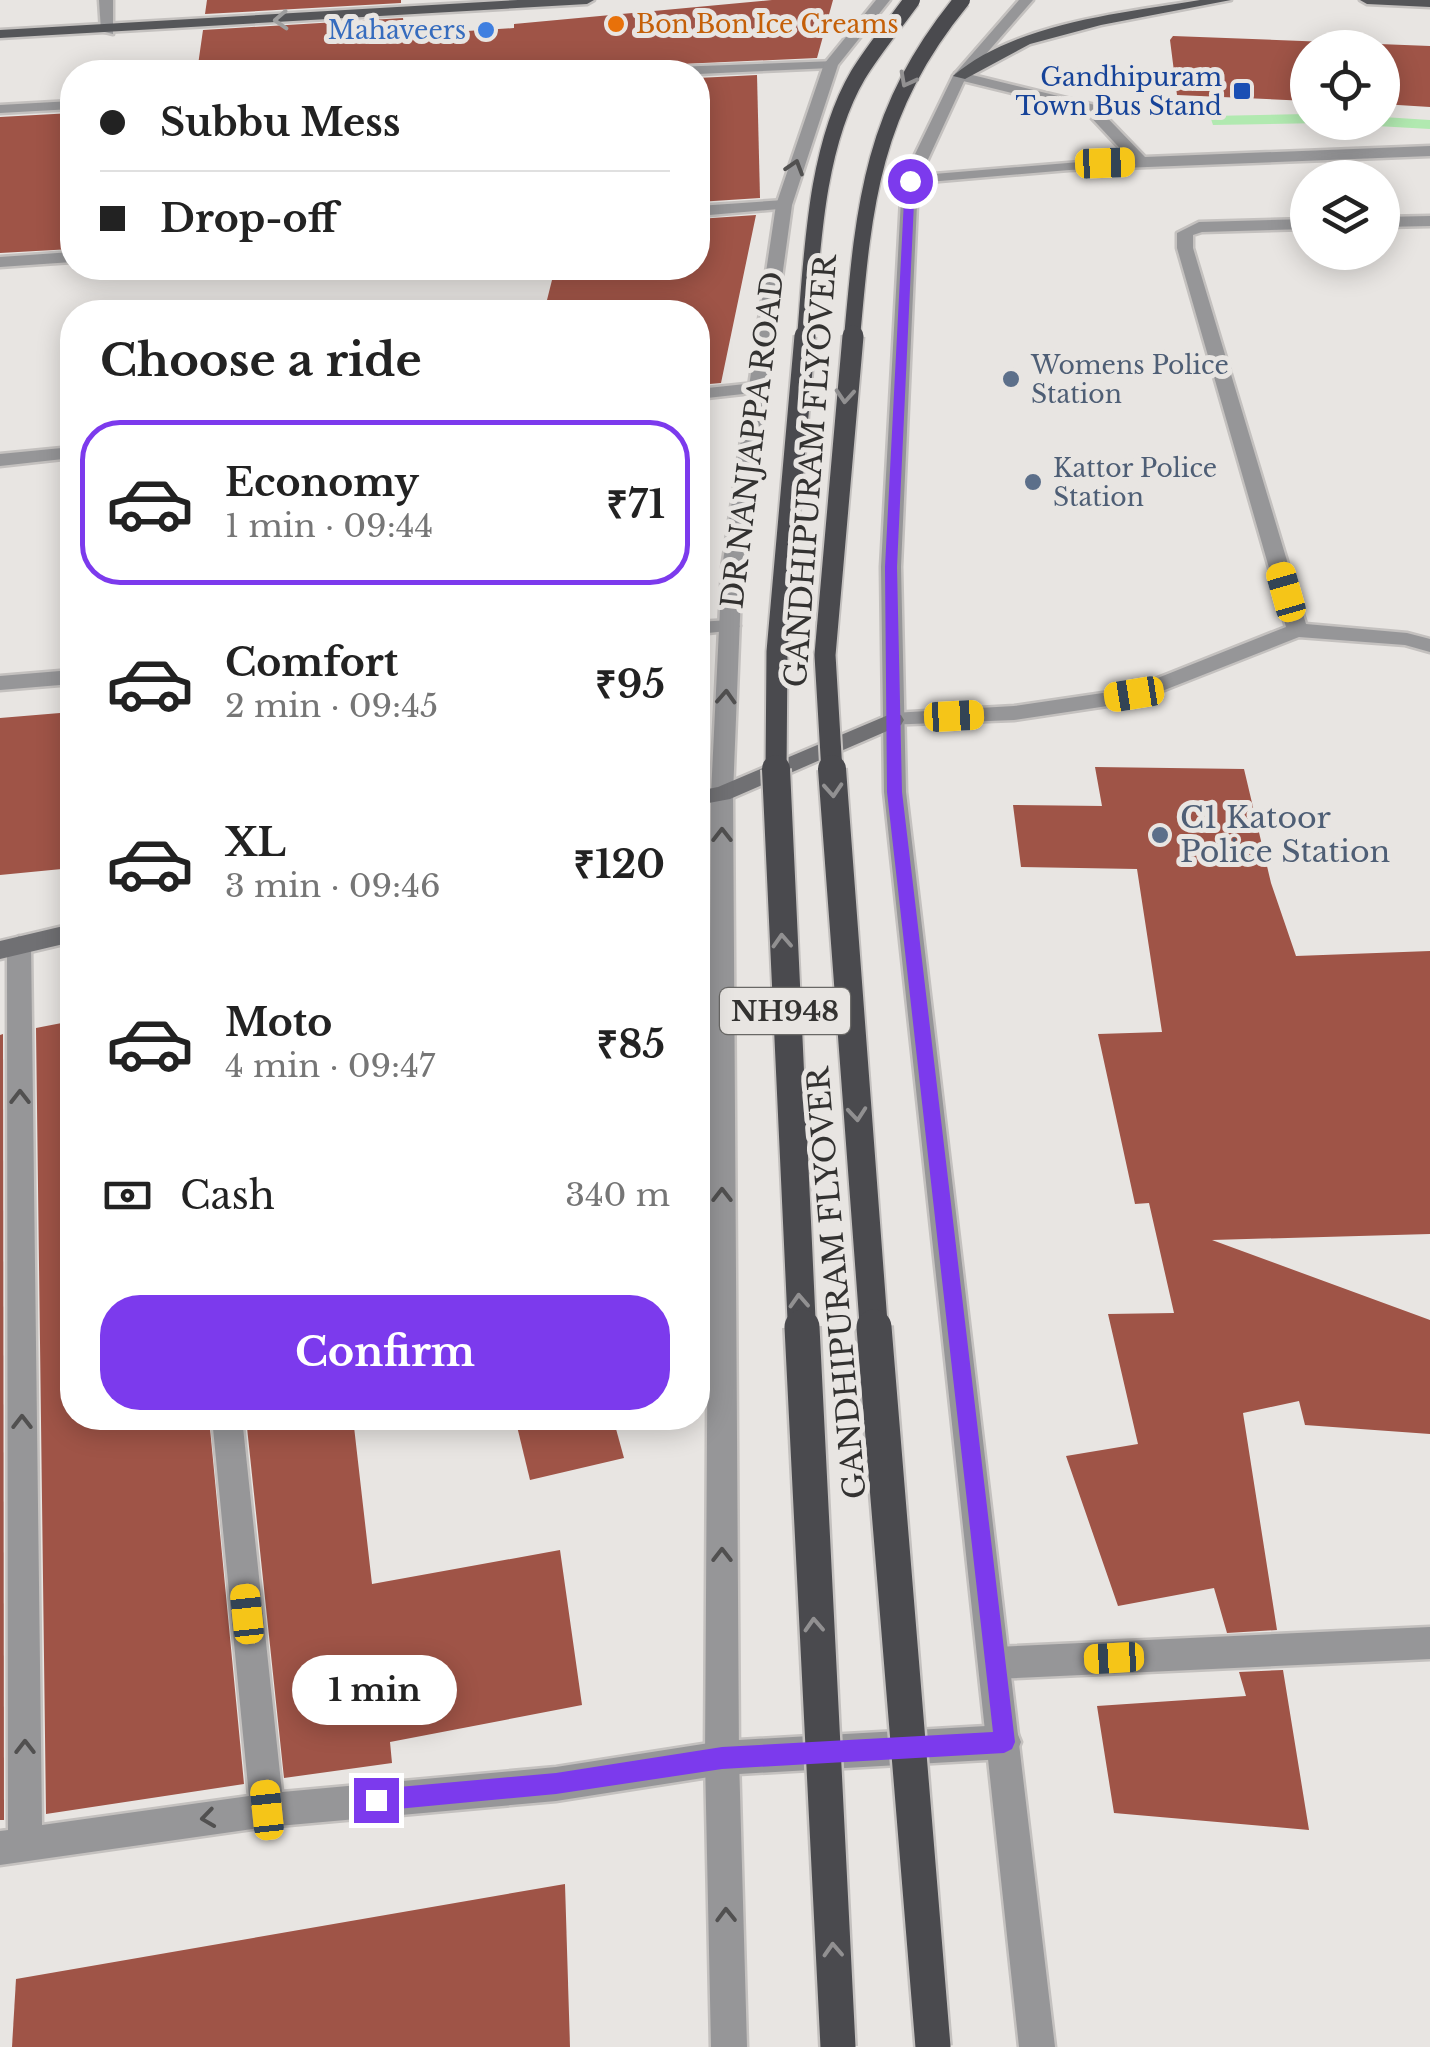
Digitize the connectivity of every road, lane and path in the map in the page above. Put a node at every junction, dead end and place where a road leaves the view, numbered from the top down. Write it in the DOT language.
graph roads {
  1 [pos="106,0"];
  2 [pos="588,0"];
  3 [pos="884,0"];
  4 [pos="912,0"];
  5 [pos="962,0"];
  6 [pos="1026,0"];
  7 [pos="1224,0"];
  8 [pos="1367,0"];
  9 [pos="1430,3"];
  10 [pos="422,6"];
  11 [pos="108,31"];
  12 [pos="0,34"];
  13 [pos="832,64"];
  14 [pos="710,69"];
  15 [pos="960,76"];
  16 [pos="60,106"];
  17 [pos="0,109"];
  18 [pos="1430,151"];
  19 [pos="1141,162"];
  20 [pos="910,181"];
  21 [pos="784,204"];
  22 [pos="710,210"];
  23 [pos="1430,221"];
  24 [pos="1400,222"];
  25 [pos="1290,224"];
  26 [pos="60,258"];
  27 [pos="0,262"];
  28 [pos="756,388"];
  29 [pos="710,393"];
  30 [pos="60,454"];
  31 [pos="0,460"];
  32 [pos="730,626"];
  33 [pos="710,627"];
  34 [pos="1297,630"];
  35 [pos="1430,646"];
  36 [pos="60,678"];
  37 [pos="0,683"];
  38 [pos="894,720"];
  39 [pos="710,796"];
  40 [pos="60,936"];
  41 [pos="10,947"];
  42 [pos="228,1430"];
  43 [pos="1430,1643"];
  44 [pos="995,1663"];
  45 [pos="1004,1742"];
  46 [pos="722,1758"];
  47 [pos="267,1810"];
  48 [pos="13,1846"];
  49 [pos="729,2047"];
  50 [pos="838,2047"];
  51 [pos="933,2047"];
  52 [pos="1037,2047"];
  1 -- 11 [label="street"];
  2 -- 10 [label="main road"];
  3 -- 13 [label="street, DR NANJAPPA ROAD"];
  50 -- 4 [label="highway, GANDHIPURAM FLYOVER / NH948, one-way, bridge"];
  5 -- 51 [label="highway, GANDHIPURAM FLYOVER / NH948, one-way, bridge"];
  6 -- 15 [label="street"];
  7 -- 15 [label="main road"];
  8 -- 9 [label="main road"];
  10 -- 11 [label="main road, one-way"];
  11 -- 12 [label="main road"];
  13 -- 14 [label="street"];
  21 -- 13 [label="street, DR NANJAPPA ROAD, one-way"];
  15 -- 19 [label="street"];
  15 -- 20 [label="street"];
  16 -- 17 [label="street"];
  18 -- 19 [label="street"];
  19 -- 20 [label="street"];
  20 -- 38 [label="street"];
  21 -- 22 [label="street"];
  21 -- 28 [label="street, DR NANJAPPA ROAD"];
  23 -- 24 [label="street"];
  25 -- 34 [label="street"];
  26 -- 27 [label="street"];
  28 -- 29 [label="street"];
  28 -- 32 [label="street, DR NANJAPPA ROAD"];
  30 -- 31 [label="street"];
  32 -- 33 [label="street"];
  39 -- 32 [label="street, DR NANJAPPA ROAD, one-way"];
  34 -- 35 [label="street"];
  34 -- 38 [label="street"];
  36 -- 37 [label="street"];
  38 -- 39 [label="main road"];
  38 -- 44 [label="street"];
  46 -- 39 [label="street, DR NANJAPPA ROAD, one-way"];
  40 -- 41 [label="main road"];
  48 -- 41 [label="street, one-way"];
  42 -- 47 [label="street"];
  43 -- 44 [label="street"];
  44 -- 45 [label="street"];
  45 -- 46 [label="street"];
  45 -- 52 [label="street"];
  46 -- 47 [label="street"];
  49 -- 46 [label="street, DR NANJAPPA ROAD, one-way"];
  47 -- 48 [label="street, one-way"];
}
